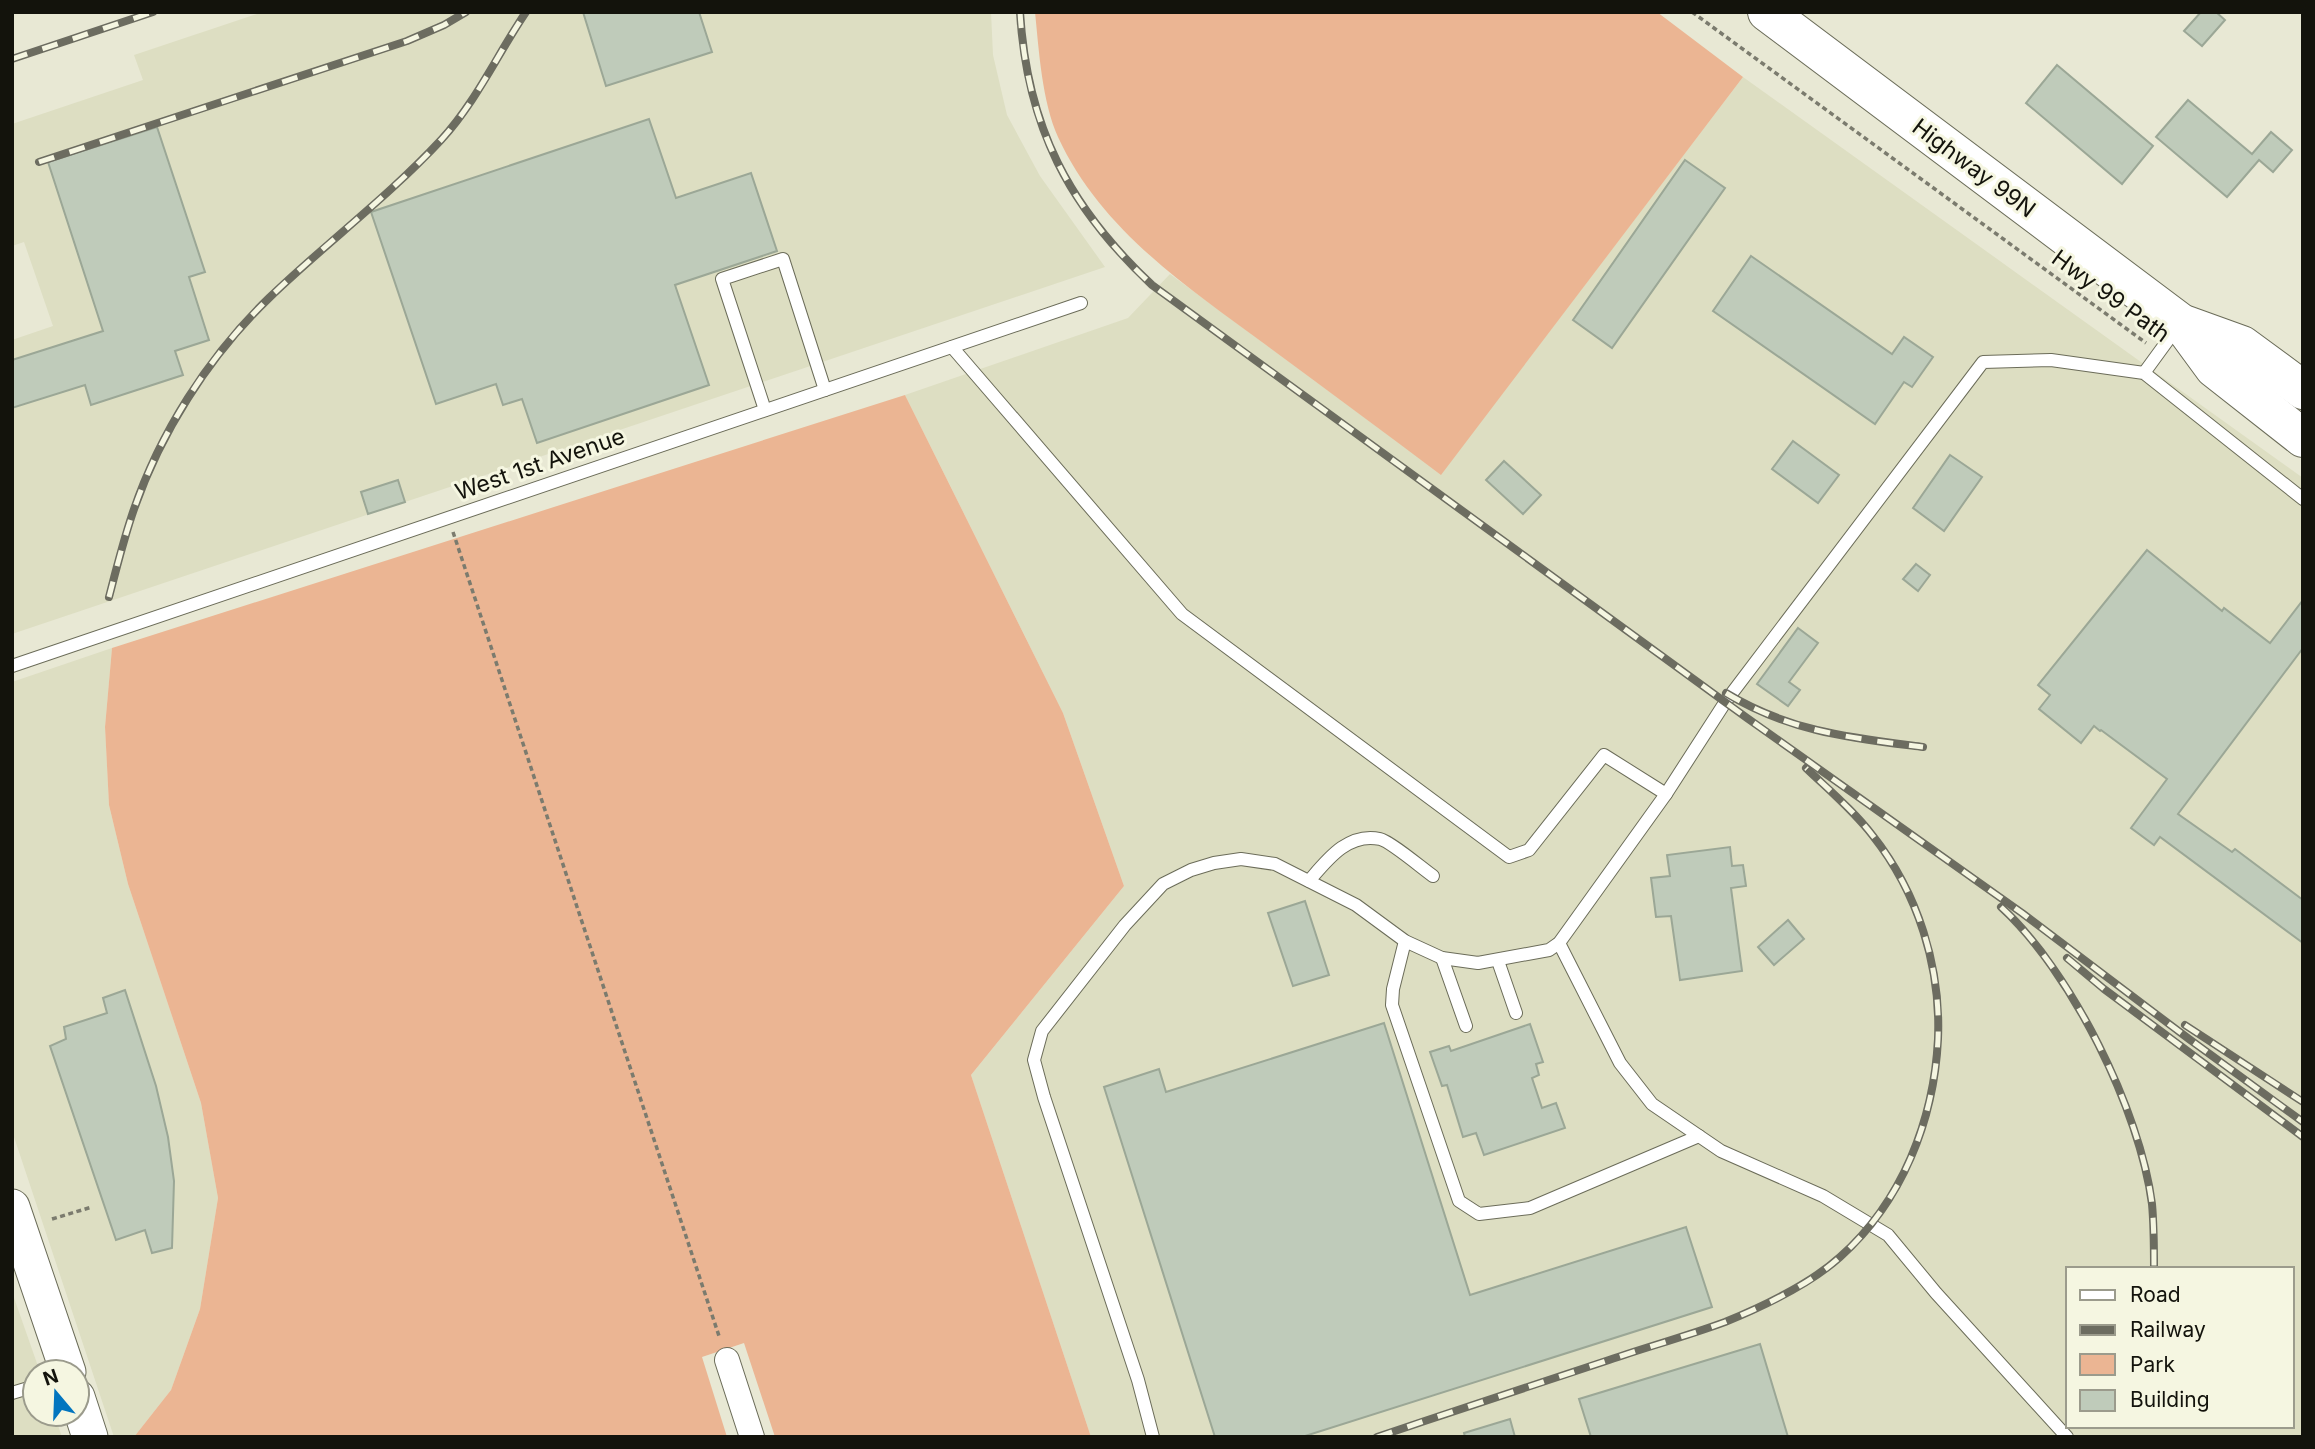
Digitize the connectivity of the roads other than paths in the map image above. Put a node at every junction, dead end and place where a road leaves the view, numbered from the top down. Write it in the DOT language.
graph roads {
  1 [pos="1768,12"];
  2 [pos="1081,303"];
  3 [pos="2169,337"];
  4 [pos="952,347"];
  5 [pos="2144,373"];
  6 [pos="825,390"];
  7 [pos="2303,390"];
  8 [pos="765,410"];
  9 [pos="2303,438"];
  10 [pos="2303,499"];
  11 [pos="12,666"];
  12 [pos="1666,794"];
  13 [pos="1433,876"];
  14 [pos="1309,881"];
  15 [pos="1405,941"];
  16 [pos="1559,943"];
  17 [pos="1442,958"];
  18 [pos="1498,961"];
  19 [pos="1517,1013"];
  20 [pos="1466,1027"];
  21 [pos="1699,1136"];
  22 [pos="12,1207"];
  23 [pos="63,1358"];
  24 [pos="727,1360"];
  25 [pos="752,1437"];
  26 [pos="1153,1437"];
  27 [pos="2067,1437"];
  1 -- 3 [label="main road, Highway 99N"];
  2 -- 4 [label="lane, West 1st Avenue"];
  3 -- 5 [label="lane"];
  3 -- 7 [label="main road"];
  3 -- 9 [label="main road"];
  4 -- 6 [label="lane, West 1st Avenue"];
  4 -- 12 [label="lane"];
  5 -- 10 [label="lane"];
  5 -- 12 [label="lane"];
  6 -- 8 [label="lane, West 1st Avenue"];
  6 -- 8 [label="lane"];
  8 -- 11 [label="lane, West 1st Avenue"];
  12 -- 16 [label="lane"];
  13 -- 14 [label="lane"];
  14 -- 15 [label="lane"];
  14 -- 26 [label="lane"];
  15 -- 17 [label="lane"];
  15 -- 21 [label="lane"];
  16 -- 18 [label="lane"];
  16 -- 21 [label="lane"];
  17 -- 18 [label="lane"];
  17 -- 20 [label="lane"];
  18 -- 19 [label="lane"];
  21 -- 27 [label="lane"];
  22 -- 23 [label="main road"];
  24 -- 25 [label="street"];
}
